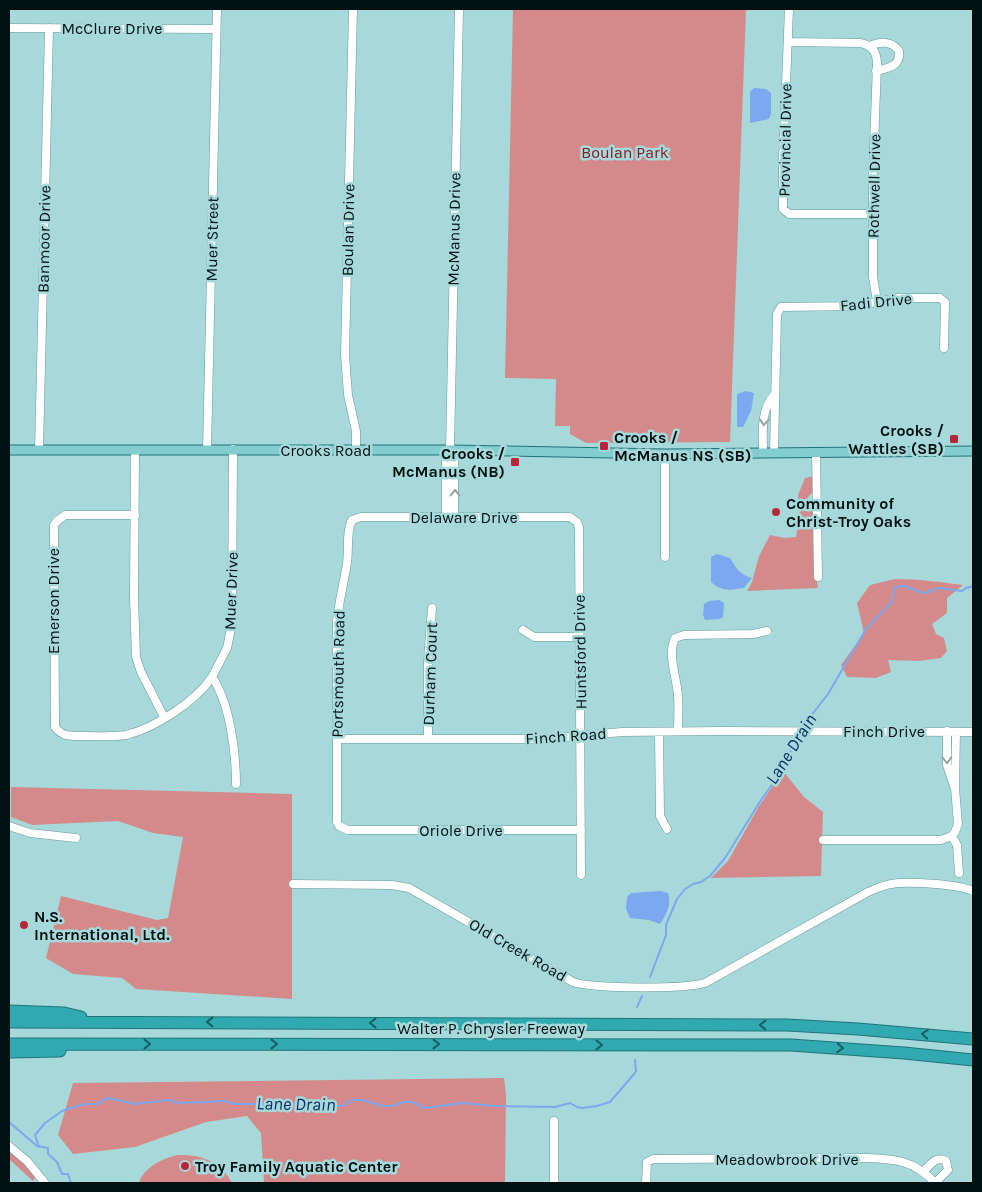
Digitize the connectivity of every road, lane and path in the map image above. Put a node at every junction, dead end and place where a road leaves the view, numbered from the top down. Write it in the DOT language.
graph roads {
  1 [pos="217,9"];
  2 [pos="353,9"];
  3 [pos="459,9"];
  4 [pos="789,9"];
  5 [pos="9,28"];
  6 [pos="49,28"];
  7 [pos="216,29"];
  8 [pos="788,42"];
  9 [pos="870,46"];
  10 [pos="876,71"];
  11 [pos="873,214"];
  12 [pos="877,301"];
  13 [pos="944,348"];
  14 [pos="774,395"];
  15 [pos="9,450"];
  16 [pos="39,450"];
  17 [pos="135,450"];
  18 [pos="207,450"];
  19 [pos="233,450"];
  20 [pos="356,450"];
  21 [pos="450,450"];
  22 [pos="973,450"];
  23 [pos="774,452"];
  24 [pos="816,452"];
  25 [pos="763,453"];
  26 [pos="665,454"];
  27 [pos="135,515"];
  28 [pos="450,517"];
  29 [pos="352,520"];
  30 [pos="576,520"];
  31 [pos="665,557"];
  32 [pos="818,577"];
  33 [pos="432,608"];
  34 [pos="523,630"];
  35 [pos="767,631"];
  36 [pos="580,637"];
  37 [pos="212,677"];
  38 [pos="164,717"];
  39 [pos="678,731"];
  40 [pos="795,731"];
  41 [pos="947,731"];
  42 [pos="659,732"];
  43 [pos="956,732"];
  44 [pos="973,732"];
  45 [pos="581,735"];
  46 [pos="87,736"];
  47 [pos="337,739"];
  48 [pos="428,739"];
  49 [pos="236,784"];
  50 [pos="955,788"];
  51 [pos="9,826"];
  52 [pos="341,828"];
  53 [pos="667,829"];
  54 [pos="581,830"];
  55 [pos="952,836"];
  56 [pos="76,838"];
  57 [pos="822,840"];
  58 [pos="959,873"];
  59 [pos="581,876"];
  60 [pos="293,884"];
  61 [pos="971,888"];
  62 [pos="9,1010"];
  63 [pos="100,1021"];
  64 [pos="9,1022"];
  65 [pos="973,1039"];
  66 [pos="9,1044"];
  67 [pos="121,1044"];
  68 [pos="9,1052"];
  69 [pos="973,1060"];
  70 [pos="554,1121"];
  71 [pos="9,1146"];
  72 [pos="923,1172"];
  73 [pos="45,1183"];
  74 [pos="554,1183"];
  75 [pos="646,1183"];
  76 [pos="935,1183"];
  1 -- 7 [label="street"];
  2 -- 20 [label="street, Boulan Drive"];
  3 -- 21 [label="street, McManus Drive"];
  4 -- 8 [label="street, Provincial Drive"];
  5 -- 6 [label="street, McClure Drive"];
  6 -- 7 [label="street, McClure Drive"];
  6 -- 16 [label="street, Banmoor Drive"];
  7 -- 18 [label="street, Muer Street"];
  8 -- 9 [label="street"];
  8 -- 11 [label="street, Provincial Drive"];
  9 -- 10 [label="street, Rothwell Drive"];
  9 -- 10 [label="street"];
  10 -- 11 [label="street, Rothwell Drive"];
  11 -- 12 [label="street, Rothwell Drive"];
  12 -- 13 [label="street, Fadi Drive"];
  12 -- 14 [label="street, Fadi Drive"];
  14 -- 23 [label="street"];
  14 -- 25 [label="street, one-way"];
  15 -- 16 [label="main road, Crooks Road"];
  16 -- 17 [label="main road, Crooks Road"];
  17 -- 18 [label="main road, Crooks Road"];
  17 -- 27 [label="street"];
  18 -- 19 [label="main road, Crooks Road"];
  19 -- 20 [label="main road, Crooks Road"];
  19 -- 37 [label="street, Muer Drive"];
  20 -- 21 [label="main road, Crooks Road"];
  21 -- 26 [label="main road, Crooks Road"];
  21 -- 28 [label="street, McManus Drive"];
  22 -- 24 [label="main road, Crooks Road"];
  23 -- 24 [label="main road, Crooks Road"];
  23 -- 25 [label="main road, Crooks Road"];
  24 -- 32 [label="street"];
  25 -- 26 [label="main road, Crooks Road"];
  26 -- 31 [label="street"];
  27 -- 38 [label="street"];
  27 -- 46 [label="street, Emerson Drive"];
  28 -- 29 [label="street, Delaware Drive"];
  28 -- 30 [label="street, Delaware Drive"];
  29 -- 47 [label="street, Portsmouth Road"];
  30 -- 36 [label="street, Huntsford Drive"];
  33 -- 48 [label="street, Durham Court"];
  34 -- 36 [label="street"];
  35 -- 39 [label="street"];
  36 -- 45 [label="street, Huntsford Drive"];
  37 -- 38 [label="street, Muer Drive"];
  37 -- 49 [label="street"];
  38 -- 46 [label="street, Muer Drive"];
  39 -- 40 [label="street, Finch Road"];
  39 -- 42 [label="street, Finch Road"];
  40 -- 41 [label="street, Finch Drive"];
  41 -- 43 [label="street, Finch Drive"];
  41 -- 50 [label="street, one-way"];
  42 -- 45 [label="street, Finch Road"];
  42 -- 53 [label="street"];
  43 -- 44 [label="street, Finch Drive"];
  43 -- 50 [label="street"];
  45 -- 48 [label="street, Finch Road"];
  45 -- 54 [label="street, Huntsford Drive"];
  47 -- 48 [label="street, Finch Road"];
  47 -- 52 [label="street, Portsmouth Road"];
  50 -- 55 [label="street"];
  51 -- 56 [label="street"];
  52 -- 54 [label="street, Oriole Drive"];
  54 -- 59 [label="street, Huntsford Drive"];
  55 -- 57 [label="street"];
  55 -- 58 [label="street"];
  60 -- 61 [label="street, Old Creek Road"];
  62 -- 63 [label="highway"];
  63 -- 64 [label="highway, Walter P. Chrysler Freeway"];
  65 -- 63 [label="highway, Walter P. Chrysler Freeway, one-way"];
  66 -- 67 [label="highway, Walter P. Chrysler Freeway"];
  67 -- 68 [label="highway"];
  67 -- 69 [label="highway, Walter P. Chrysler Freeway, one-way"];
  70 -- 74 [label="street"];
  71 -- 73 [label="street"];
  72 -- 75 [label="street, Meadowbrook Drive"];
  72 -- 76 [label="street, Meadowbrook Drive"];
  72 -- 76 [label="street, Meadowbrook Drive"];
}
